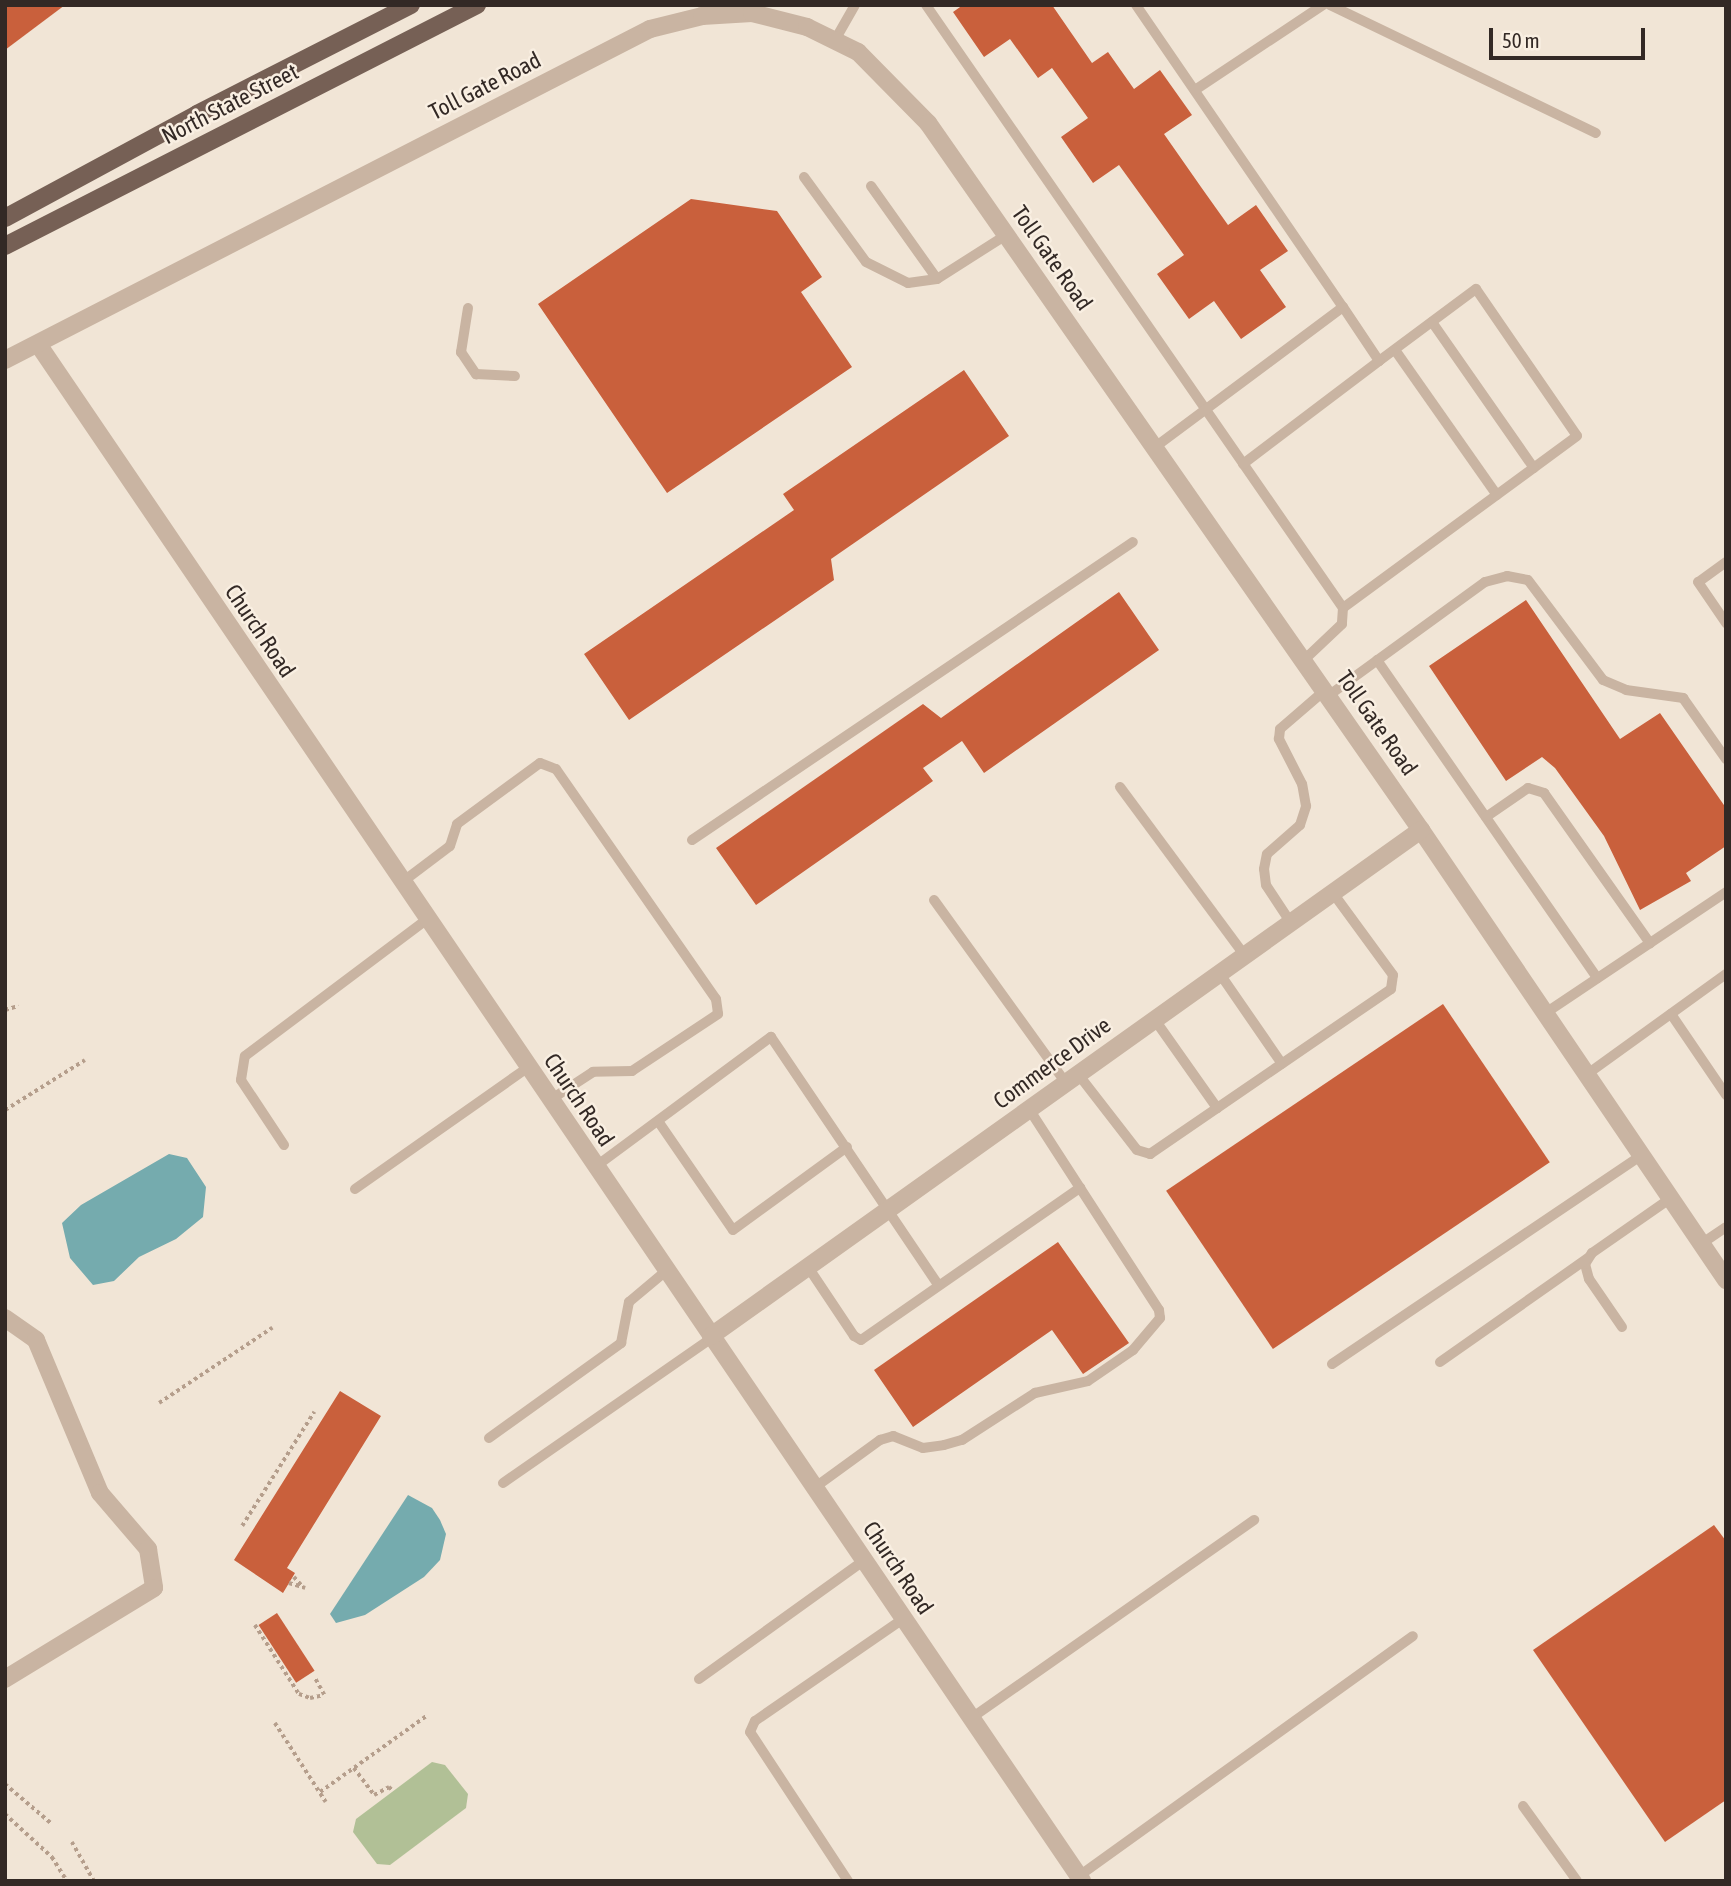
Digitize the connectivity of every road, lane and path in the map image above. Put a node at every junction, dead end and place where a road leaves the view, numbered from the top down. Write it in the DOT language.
graph roads {
  1 [pos="411,5"];
  2 [pos="477,5"];
  3 [pos="855,5"];
  4 [pos="926,5"];
  5 [pos="1136,5"];
  6 [pos="1323,5"];
  7 [pos="1330,5"];
  8 [pos="835,40"];
  9 [pos="1195,90"];
  10 [pos="1596,133"];
  11 [pos="804,177"];
  12 [pos="871,186"];
  13 [pos="5,218"];
  14 [pos="1006,235"];
  15 [pos="5,246"];
  16 [pos="937,279"];
  17 [pos="1343,307"];
  18 [pos="468,308"];
  19 [pos="1432,322"];
  20 [pos="38,344"];
  21 [pos="1395,350"];
  22 [pos="5,360"];
  23 [pos="1379,361"];
  24 [pos="514,376"];
  25 [pos="1205,409"];
  26 [pos="1154,448"];
  27 [pos="1243,464"];
  28 [pos="1534,468"];
  29 [pos="1497,495"];
  30 [pos="1133,542"];
  31 [pos="1726,562"];
  32 [pos="1343,608"];
  33 [pos="1726,623"];
  34 [pos="1377,660"];
  35 [pos="1303,661"];
  36 [pos="1326,693"];
  37 [pos="1726,760"];
  38 [pos="1120,787"];
  39 [pos="1486,817"];
  40 [pos="1421,830"];
  41 [pos="692,840"];
  42 [pos="401,883"];
  43 [pos="1726,892"];
  44 [pos="1333,893"];
  45 [pos="934,900"];
  46 [pos="426,920"];
  47 [pos="1291,923"];
  48 [pos="1650,943"];
  49 [pos="1245,956"];
  50 [pos="1220,974"];
  51 [pos="1726,974"];
  52 [pos="1597,978"];
  53 [pos="18,1006"];
  54 [pos="5,1010"];
  55 [pos="1547,1012"];
  56 [pos="1671,1014"];
  57 [pos="1155,1020"];
  58 [pos="85,1059"];
  59 [pos="1282,1063"];
  60 [pos="527,1068"];
  61 [pos="1586,1075"];
  62 [pos="1072,1079"];
  63 [pos="1726,1095"];
  64 [pos="550,1101"];
  65 [pos="1217,1108"];
  66 [pos="5,1110"];
  67 [pos="1029,1110"];
  68 [pos="658,1121"];
  69 [pos="284,1145"];
  70 [pos="847,1147"];
  71 [pos="1639,1157"];
  72 [pos="595,1167"];
  73 [pos="1080,1188"];
  74 [pos="355,1189"];
  75 [pos="1668,1200"];
  76 [pos="890,1210"];
  77 [pos="1726,1227"];
  78 [pos="1701,1244"];
  79 [pos="1588,1258"];
  80 [pos="808,1267"];
  81 [pos="667,1271"];
  82 [pos="1726,1280"];
  83 [pos="939,1285"];
  84 [pos="5,1318"];
  85 [pos="1622,1327"];
  86 [pos="272,1328"];
  87 [pos="711,1337"];
  88 [pos="1440,1362"];
  89 [pos="1332,1364"];
  90 [pos="159,1403"];
  91 [pos="314,1412"];
  92 [pos="489,1438"];
  93 [pos="503,1483"];
  94 [pos="814,1488"];
  95 [pos="1254,1520"];
  96 [pos="242,1526"];
  97 [pos="863,1561"];
  98 [pos="294,1577"];
  99 [pos="289,1583"];
  100 [pos="903,1619"];
  101 [pos="255,1625"];
  102 [pos="1413,1636"];
  103 [pos="5,1679"];
  104 [pos="315,1679"];
  105 [pos="699,1679"];
  106 [pos="426,1716"];
  107 [pos="970,1718"];
  108 [pos="275,1723"];
  109 [pos="354,1768"];
  110 [pos="5,1784"];
  111 [pos="393,1791"];
  112 [pos="320,1792"];
  113 [pos="326,1802"];
  114 [pos="1523,1806"];
  115 [pos="5,1814"];
  116 [pos="52,1824"];
  117 [pos="72,1842"];
  118 [pos="1081,1879"];
  119 [pos="67,1881"];
  120 [pos="94,1881"];
  121 [pos="848,1881"];
  122 [pos="1577,1881"];
  1 -- 13 [label="main road, North State Street"];
  2 -- 15 [label="main road, North State Street"];
  3 -- 8 [label="lane"];
  4 -- 25 [label="lane"];
  5 -- 9 [label="lane"];
  6 -- 9 [label="lane"];
  7 -- 10 [label="lane"];
  8 -- 14 [label="street, Toll Gate Road"];
  8 -- 20 [label="street, Toll Gate Road"];
  9 -- 17 [label="lane"];
  11 -- 16 [label="lane"];
  12 -- 16 [label="lane"];
  14 -- 16 [label="lane"];
  14 -- 26 [label="street, Toll Gate Road"];
  17 -- 23 [label="lane"];
  17 -- 25 [label="lane"];
  18 -- 24 [label="lane"];
  19 -- 21 [label="lane"];
  19 -- 28 [label="lane"];
  19 -- 28 [label="lane"];
  20 -- 22 [label="street, Toll Gate Road"];
  20 -- 42 [label="street, Church Road"];
  21 -- 23 [label="lane"];
  21 -- 29 [label="lane"];
  23 -- 27 [label="lane"];
  25 -- 26 [label="lane"];
  25 -- 27 [label="lane"];
  26 -- 35 [label="street, Toll Gate Road"];
  27 -- 32 [label="lane"];
  28 -- 29 [label="lane"];
  29 -- 32 [label="lane"];
  30 -- 41 [label="lane"];
  31 -- 33 [label="lane"];
  32 -- 35 [label="lane"];
  34 -- 36 [label="lane"];
  34 -- 37 [label="lane"];
  34 -- 39 [label="lane"];
  35 -- 36 [label="street, Toll Gate Road"];
  36 -- 40 [label="street, Toll Gate Road"];
  36 -- 47 [label="lane"];
  38 -- 49 [label="lane"];
  39 -- 48 [label="lane"];
  39 -- 52 [label="lane"];
  40 -- 44 [label="street, Commerce Drive"];
  40 -- 55 [label="street, Toll Gate Road"];
  42 -- 46 [label="street, Church Road"];
  42 -- 64 [label="lane"];
  43 -- 48 [label="lane"];
  44 -- 47 [label="street, Commerce Drive"];
  44 -- 59 [label="lane"];
  45 -- 62 [label="lane"];
  46 -- 60 [label="street, Church Road"];
  46 -- 69 [label="lane"];
  47 -- 49 [label="street, Commerce Drive"];
  48 -- 52 [label="lane"];
  49 -- 50 [label="street, Commerce Drive"];
  50 -- 57 [label="street, Commerce Drive"];
  50 -- 59 [label="lane"];
  51 -- 56 [label="lane"];
  52 -- 55 [label="lane"];
  53 -- 54 [label="path"];
  55 -- 61 [label="street, Toll Gate Road"];
  56 -- 61 [label="lane"];
  56 -- 63 [label="lane"];
  57 -- 62 [label="street, Commerce Drive"];
  57 -- 65 [label="lane"];
  58 -- 66 [label="path"];
  59 -- 65 [label="lane"];
  60 -- 64 [label="street, Church Road"];
  60 -- 74 [label="lane"];
  61 -- 71 [label="street, Toll Gate Road"];
  62 -- 65 [label="lane"];
  62 -- 67 [label="street, Commerce Drive"];
  64 -- 72 [label="street, Church Road"];
  67 -- 73 [label="lane"];
  67 -- 76 [label="street, Commerce Drive"];
  68 -- 70 [label="lane"];
  68 -- 70 [label="lane"];
  68 -- 72 [label="lane"];
  70 -- 76 [label="lane"];
  71 -- 75 [label="street, Toll Gate Road"];
  71 -- 89 [label="lane"];
  72 -- 81 [label="street, Church Road"];
  73 -- 83 [label="lane"];
  73 -- 94 [label="lane"];
  75 -- 78 [label="street, Toll Gate Road"];
  75 -- 79 [label="lane"];
  76 -- 80 [label="street, Commerce Drive"];
  76 -- 83 [label="lane"];
  77 -- 78 [label="lane"];
  78 -- 82 [label="street, Toll Gate Road"];
  79 -- 85 [label="lane"];
  79 -- 88 [label="lane"];
  80 -- 83 [label="lane"];
  80 -- 87 [label="street, Commerce Drive"];
  81 -- 87 [label="street, Church Road"];
  81 -- 92 [label="lane"];
  84 -- 103 [label="street"];
  86 -- 90 [label="path"];
  87 -- 93 [label="lane"];
  87 -- 94 [label="street, Church Road"];
  91 -- 96 [label="path"];
  94 -- 97 [label="street, Church Road"];
  95 -- 107 [label="lane"];
  97 -- 100 [label="street, Church Road"];
  97 -- 105 [label="lane"];
  98 -- 99 [label="path"];
  100 -- 107 [label="street, Church Road"];
  100 -- 121 [label="lane"];
  101 -- 104 [label="path"];
  102 -- 118 [label="lane"];
  106 -- 109 [label="path"];
  107 -- 118 [label="street, Church Road"];
  108 -- 112 [label="path"];
  109 -- 111 [label="path"];
  109 -- 112 [label="path"];
  110 -- 116 [label="path"];
  112 -- 113 [label="path"];
  114 -- 122 [label="lane"];
  115 -- 119 [label="path"];
  117 -- 120 [label="path"];
}
